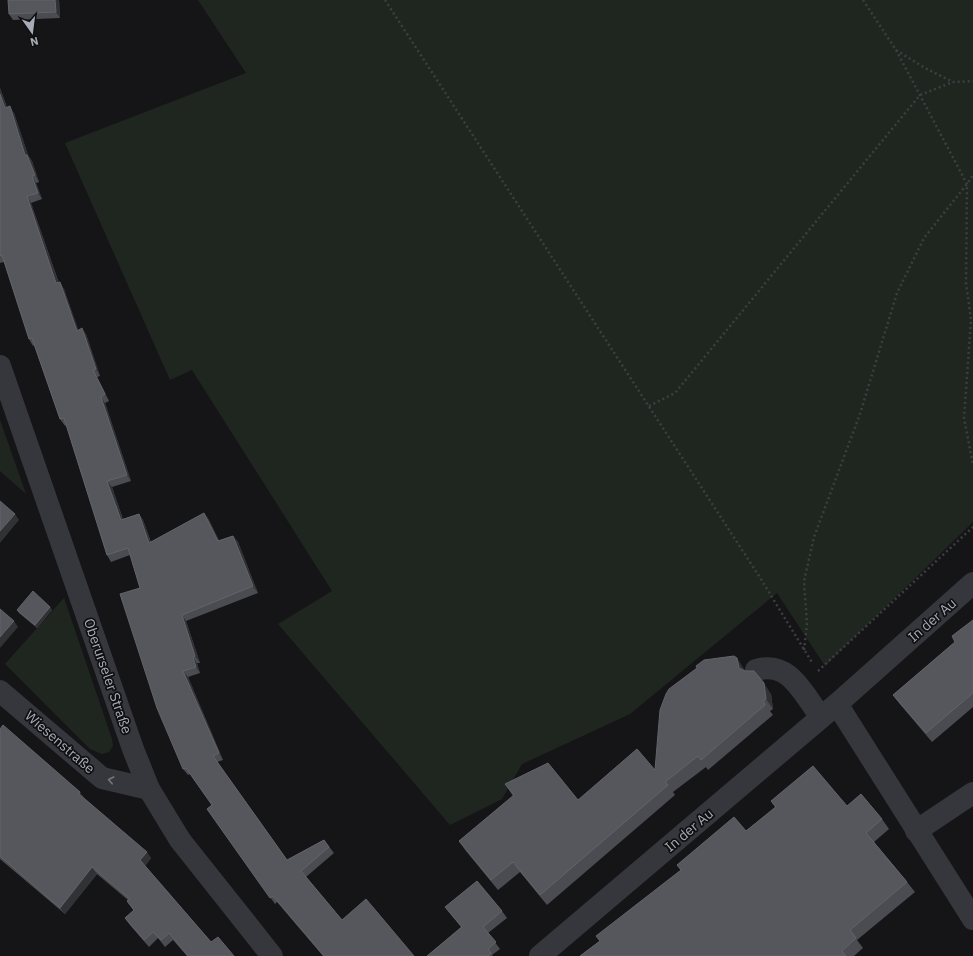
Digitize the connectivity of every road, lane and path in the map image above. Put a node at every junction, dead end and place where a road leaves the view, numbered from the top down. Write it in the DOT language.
graph roads {
  1 [pos="386,0"];
  2 [pos="863,0"];
  3 [pos="896,50"];
  4 [pos="953,82"];
  5 [pos="973,82"];
  6 [pos="920,95"];
  7 [pos="973,175"];
  8 [pos="968,184"];
  9 [pos="1,375"];
  10 [pos="649,406"];
  11 [pos="973,465"];
  12 [pos="973,527"];
  13 [pos="973,583"];
  14 [pos="804,650"];
  15 [pos="756,670"];
  16 [pos="818,671"];
  17 [pos="0,690"];
  18 [pos="829,711"];
  19 [pos="149,789"];
  20 [pos="973,793"];
  21 [pos="916,831"];
  22 [pos="973,919"];
  23 [pos="272,956"];
  24 [pos="540,956"];
  1 -- 10 [label="path"];
  2 -- 3 [label="path"];
  3 -- 4 [label="path"];
  3 -- 6 [label="path"];
  4 -- 5 [label="path"];
  4 -- 6 [label="path"];
  6 -- 8 [label="path"];
  6 -- 10 [label="path"];
  7 -- 8 [label="path"];
  8 -- 11 [label="path"];
  8 -- 14 [label="path"];
  9 -- 19 [label="street, Oberurseler Straße"];
  10 -- 14 [label="path"];
  12 -- 16 [label="path"];
  13 -- 18 [label="street, In der Au"];
  14 -- 16 [label="path"];
  15 -- 18 [label="street"];
  16 -- 18 [label="path"];
  19 -- 17 [label="street, Wiesenstraße, one-way"];
  18 -- 21 [label="street"];
  18 -- 24 [label="street, In der Au"];
  19 -- 23 [label="street, Oberurseler Straße"];
  20 -- 21 [label="street"];
  21 -- 22 [label="street"];
}
